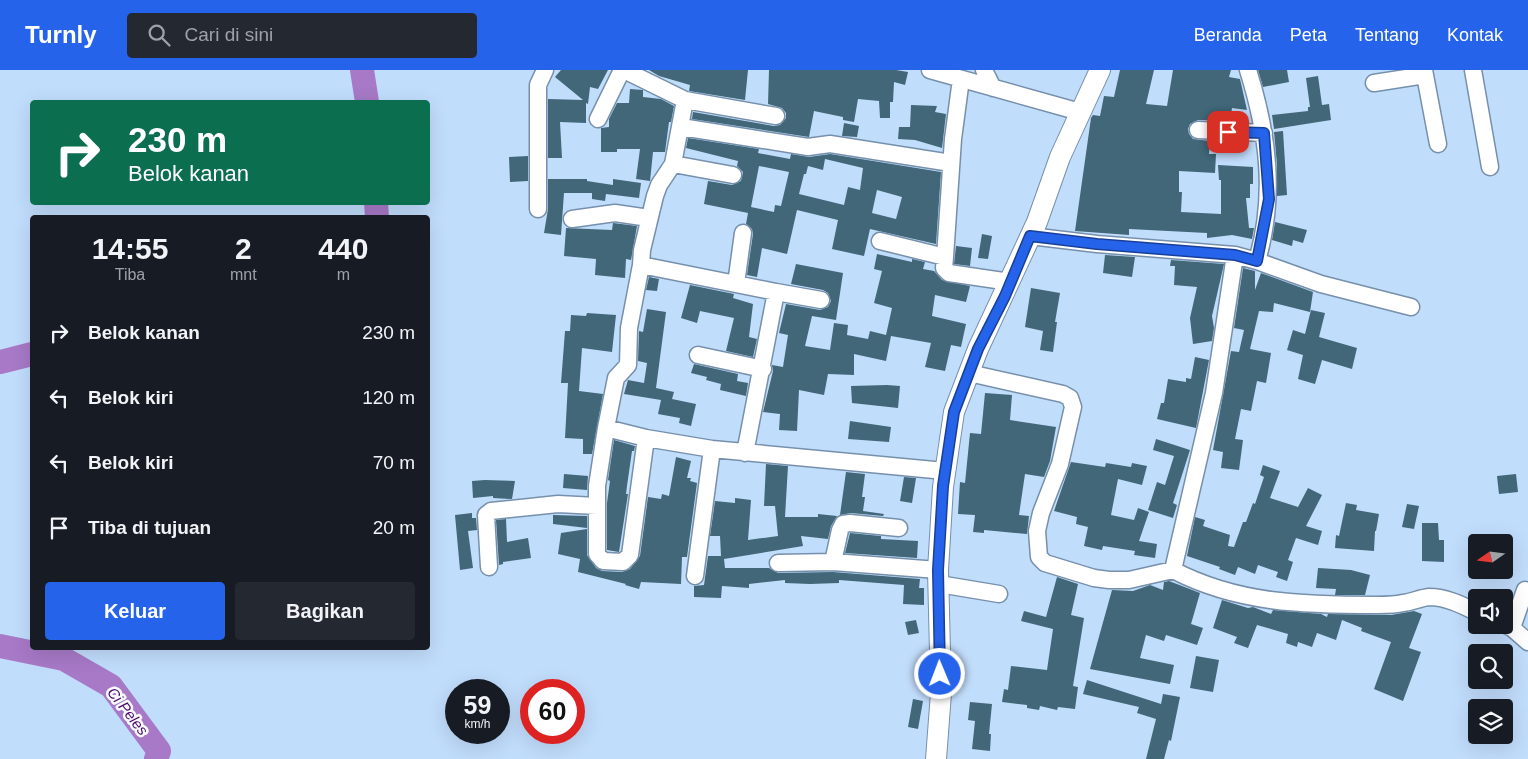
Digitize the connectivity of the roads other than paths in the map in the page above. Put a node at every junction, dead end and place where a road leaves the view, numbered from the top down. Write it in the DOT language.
graph roads {
  1 [pos="545,70"];
  2 [pos="623,70"];
  3 [pos="930,70"];
  4 [pos="984,70"];
  5 [pos="1100,70"];
  6 [pos="1248,70"];
  7 [pos="1473,70"];
  8 [pos="1425,72"];
  9 [pos="961,79"];
  10 [pos="1374,84"];
  11 [pos="993,88"];
  12 [pos="685,100"];
  13 [pos="1080,112"];
  14 [pos="776,116"];
  15 [pos="598,119"];
  16 [pos="681,127"];
  17 [pos="1198,130"];
  18 [pos="1264,133"];
  19 [pos="1438,144"];
  20 [pos="952,163"];
  21 [pos="673,164"];
  22 [pos="1490,167"];
  23 [pos="733,175"];
  24 [pos="538,209"];
  25 [pos="649,218"];
  26 [pos="572,219"];
  27 [pos="743,233"];
  28 [pos="1030,236"];
  29 [pos="880,241"];
  30 [pos="1235,255"];
  31 [pos="944,258"];
  32 [pos="1257,261"];
  33 [pos="641,265"];
  34 [pos="1010,282"];
  35 [pos="736,284"];
  36 [pos="776,292"];
  37 [pos="821,300"];
  38 [pos="1411,307"];
  39 [pos="698,355"];
  40 [pos="763,369"];
  41 [pos="969,373"];
  42 [pos="606,428"];
  43 [pos="646,438"];
  44 [pos="712,450"];
  45 [pos="745,453"];
  46 [pos="945,471"];
  47 [pos="597,506"];
  48 [pos="899,528"];
  49 [pos="833,562"];
  50 [pos="778,563"];
  51 [pos="488,567"];
  52 [pos="1173,570"];
  53 [pos="695,576"];
  54 [pos="938,577"];
  55 [pos="1525,590"];
  56 [pos="999,594"];
  57 [pos="1468,608"];
  58 [pos="1513,615"];
  59 [pos="1513,630"];
  60 [pos="1528,642"];
  61 [pos="936,759"];
  1 -- 24 [label="street"];
  2 -- 12 [label="street"];
  2 -- 15 [label="street"];
  3 -- 9 [label="street"];
  4 -- 11 [label="street"];
  5 -- 13 [label="main road"];
  6 -- 18 [label="street"];
  7 -- 22 [label="street"];
  8 -- 10 [label="street"];
  8 -- 19 [label="street"];
  9 -- 11 [label="street"];
  9 -- 20 [label="street"];
  11 -- 13 [label="street"];
  12 -- 14 [label="street"];
  12 -- 16 [label="street"];
  13 -- 28 [label="main road"];
  16 -- 20 [label="street"];
  16 -- 21 [label="street"];
  17 -- 18 [label="street"];
  18 -- 32 [label="street"];
  20 -- 31 [label="street"];
  21 -- 23 [label="street"];
  21 -- 25 [label="street"];
  25 -- 26 [label="street"];
  25 -- 33 [label="street"];
  27 -- 35 [label="street"];
  28 -- 30 [label="street"];
  28 -- 34 [label="main road"];
  29 -- 31 [label="street"];
  30 -- 32 [label="street"];
  30 -- 52 [label="street"];
  31 -- 34 [label="street"];
  32 -- 38 [label="street"];
  33 -- 35 [label="street"];
  33 -- 42 [label="street"];
  34 -- 41 [label="main road"];
  35 -- 36 [label="street"];
  36 -- 37 [label="street"];
  36 -- 40 [label="street"];
  39 -- 40 [label="street"];
  40 -- 45 [label="street"];
  41 -- 46 [label="main road"];
  41 -- 52 [label="street"];
  42 -- 43 [label="street"];
  42 -- 47 [label="street"];
  43 -- 44 [label="street"];
  43 -- 47 [label="street"];
  44 -- 45 [label="street"];
  44 -- 53 [label="street"];
  45 -- 46 [label="street"];
  46 -- 54 [label="main road"];
  47 -- 51 [label="street"];
  48 -- 49 [label="street"];
  49 -- 50 [label="street"];
  49 -- 54 [label="street"];
  52 -- 57 [label="street"];
  54 -- 56 [label="street"];
  54 -- 61 [label="main road"];
  55 -- 58 [label="street"];
  59 -- 60 [label="street"];
}
